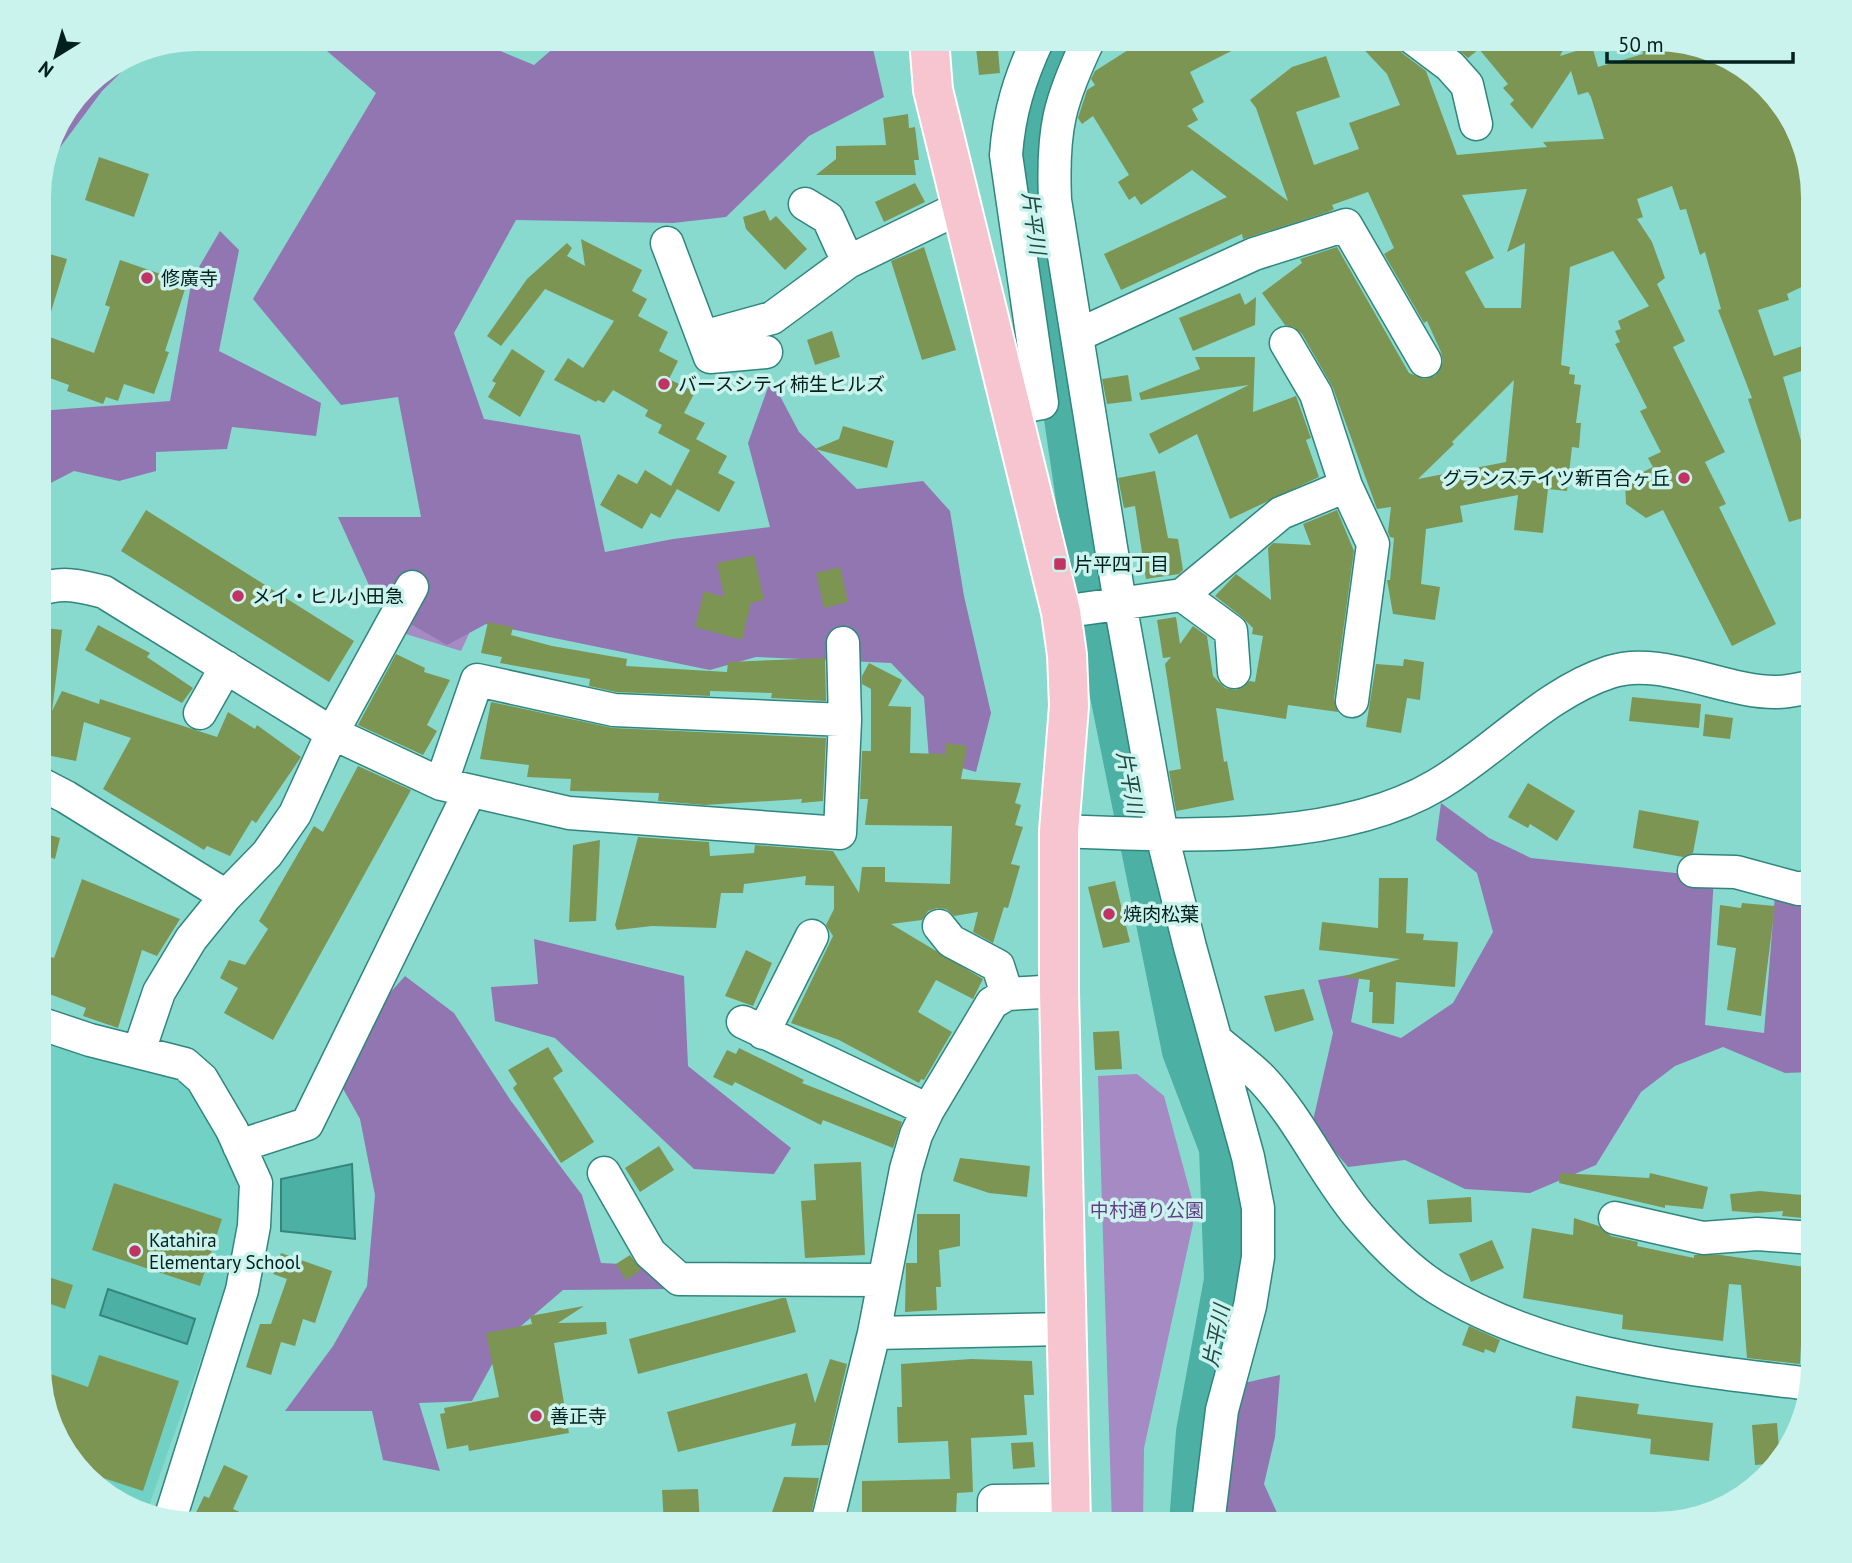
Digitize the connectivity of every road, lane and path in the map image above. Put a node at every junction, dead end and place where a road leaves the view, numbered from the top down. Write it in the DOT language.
graph roads {
  1 [pos="930,51"];
  2 [pos="1032,51"];
  3 [pos="1085,51"];
  4 [pos="1431,51"];
  5 [pos="1476,124"];
  6 [pos="805,204"];
  7 [pos="961,207"];
  8 [pos="667,243"];
  9 [pos="848,262"];
  10 [pos="1078,335"];
  11 [pos="703,337"];
  12 [pos="1286,343"];
  13 [pos="766,352"];
  14 [pos="1425,361"];
  15 [pos="1011,409"];
  16 [pos="1346,486"];
  17 [pos="51,586"];
  18 [pos="412,587"];
  19 [pos="1182,595"];
  20 [pos="1120,603"];
  21 [pos="1068,611"];
  22 [pos="843,643"];
  23 [pos="226,667"];
  24 [pos="1234,672"];
  25 [pos="1801,689"];
  26 [pos="1352,701"];
  27 [pos="200,713"];
  28 [pos="845,720"];
  29 [pos="332,733"];
  30 [pos="456,788"];
  31 [pos="51,789"];
  32 [pos="1059,831"];
  33 [pos="1142,833"];
  34 [pos="1694,870"];
  35 [pos="1801,888"];
  36 [pos="226,896"];
  37 [pos="939,926"];
  38 [pos="812,936"];
  39 [pos="1059,991"];
  40 [pos="1007,994"];
  41 [pos="51,1027"];
  42 [pos="1216,1040"];
  43 [pos="139,1051"];
  44 [pos="928,1110"];
  45 [pos="239,1146"];
  46 [pos="604,1173"];
  47 [pos="1615,1218"];
  48 [pos="1801,1237"];
  49 [pos="884,1280"];
  50 [pos="1066,1329"];
  51 [pos="874,1333"];
  52 [pos="1800,1383"];
  53 [pos="173,1510"];
  54 [pos="830,1512"];
  55 [pos="994,1512"];
  56 [pos="1071,1512"];
  57 [pos="1209,1512"];
  1 -- 7 [label="main road"];
  2 -- 15 [label="street"];
  3 -- 10 [label="street"];
  4 -- 5 [label="street"];
  6 -- 9 [label="street"];
  7 -- 9 [label="street"];
  7 -- 15 [label="main road"];
  8 -- 11 [label="street"];
  9 -- 11 [label="street"];
  10 -- 14 [label="street"];
  10 -- 20 [label="street"];
  11 -- 13 [label="street"];
  12 -- 16 [label="street"];
  15 -- 21 [label="main road"];
  16 -- 19 [label="street"];
  16 -- 26 [label="street"];
  17 -- 23 [label="street"];
  18 -- 29 [label="street"];
  19 -- 20 [label="street"];
  19 -- 24 [label="street"];
  20 -- 21 [label="street"];
  20 -- 33 [label="street"];
  21 -- 32 [label="main road"];
  22 -- 28 [label="street"];
  23 -- 27 [label="street"];
  23 -- 29 [label="street"];
  25 -- 33 [label="street"];
  28 -- 30 [label="street"];
  28 -- 30 [label="street"];
  29 -- 30 [label="street"];
  29 -- 36 [label="street"];
  30 -- 45 [label="street"];
  31 -- 36 [label="street"];
  32 -- 33 [label="street"];
  32 -- 39 [label="main road"];
  33 -- 42 [label="street"];
  34 -- 35 [label="street"];
  36 -- 43 [label="street"];
  37 -- 40 [label="street"];
  38 -- 44 [label="street"];
  39 -- 40 [label="street"];
  39 -- 50 [label="main road"];
  40 -- 44 [label="street"];
  41 -- 43 [label="street"];
  42 -- 52 [label="street"];
  42 -- 57 [label="street"];
  43 -- 45 [label="street"];
  44 -- 49 [label="street"];
  45 -- 53 [label="street"];
  46 -- 49 [label="street"];
  47 -- 48 [label="street"];
  49 -- 51 [label="street"];
  50 -- 51 [label="street"];
  50 -- 56 [label="main road"];
  51 -- 54 [label="street"];
  55 -- 56 [label="street"];
}
